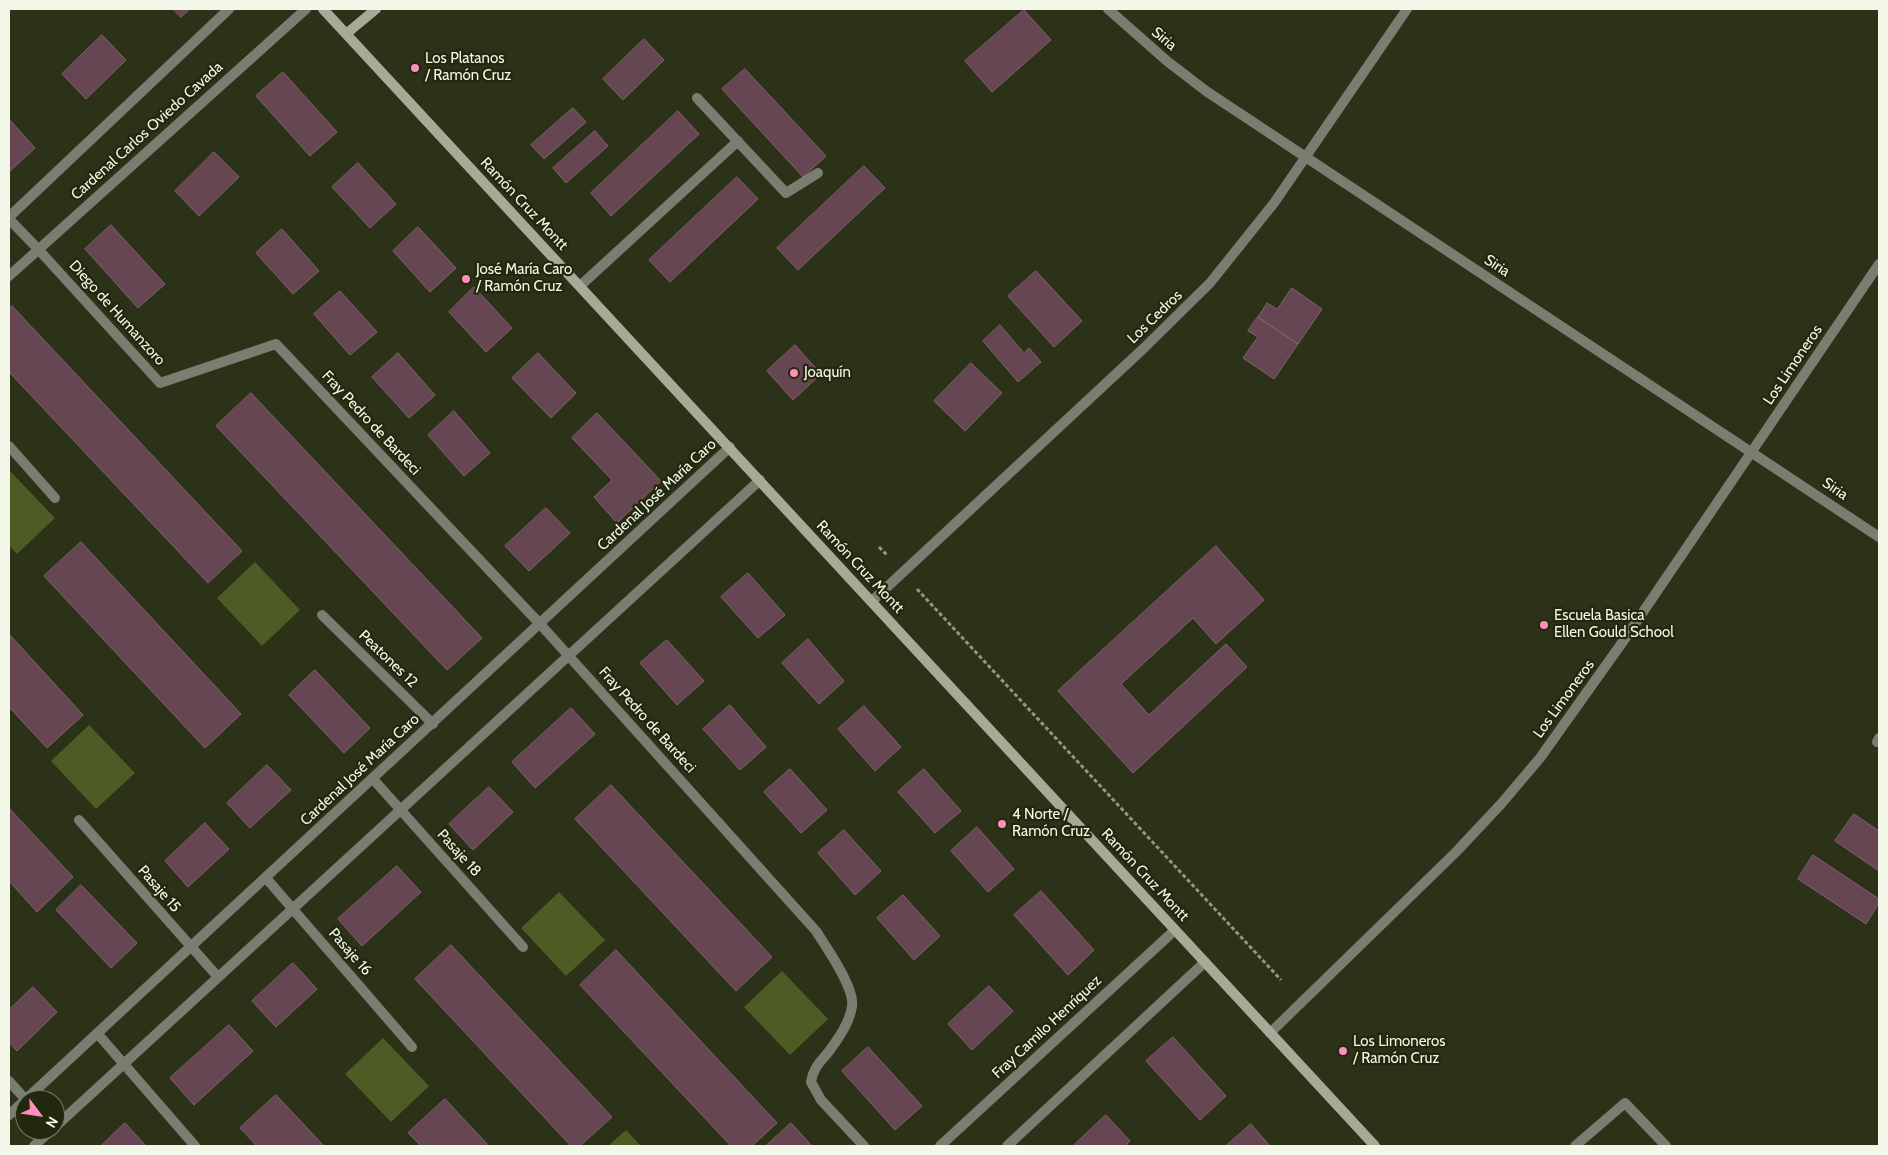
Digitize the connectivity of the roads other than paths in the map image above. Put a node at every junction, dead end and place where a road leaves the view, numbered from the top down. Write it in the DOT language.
graph roads {
  1 [pos="229,9"];
  2 [pos="306,9"];
  3 [pos="323,9"];
  4 [pos="376,9"];
  5 [pos="1108,9"];
  6 [pos="1407,9"];
  7 [pos="346,34"];
  8 [pos="697,98"];
  9 [pos="738,142"];
  10 [pos="1305,157"];
  11 [pos="818,173"];
  12 [pos="9,218"];
  13 [pos="38,249"];
  14 [pos="1879,264"];
  15 [pos="9,276"];
  16 [pos="580,286"];
  17 [pos="276,344"];
  18 [pos="9,446"];
  19 [pos="730,447"];
  20 [pos="1752,452"];
  21 [pos="760,480"];
  22 [pos="55,498"];
  23 [pos="1879,537"];
  24 [pos="872,601"];
  25 [pos="322,615"];
  26 [pos="540,624"];
  27 [pos="568,655"];
  28 [pos="433,724"];
  29 [pos="373,779"];
  30 [pos="400,810"];
  31 [pos="79,820"];
  32 [pos="266,878"];
  33 [pos="292,908"];
  34 [pos="1175,930"];
  35 [pos="190,947"];
  36 [pos="523,947"];
  37 [pos="1205,962"];
  38 [pos="218,977"];
  39 [pos="97,1033"];
  40 [pos="1270,1033"];
  41 [pos="412,1047"];
  42 [pos="123,1064"];
  43 [pos="36,1090"];
  44 [pos="65,1118"];
  45 [pos="196,1146"];
  46 [pos="864,1146"];
  47 [pos="940,1146"];
  48 [pos="1007,1146"];
  49 [pos="1375,1146"];
  50 [pos="1575,1146"];
  51 [pos="1666,1146"];
  1 -- 12 [label="street, Cardenal Carlos Oviedo Cavada"];
  2 -- 13 [label="street, Cardenal Carlos Oviedo Cavada"];
  3 -- 7 [label="street, Ramón Cruz Montt"];
  4 -- 7 [label="street"];
  5 -- 10 [label="street, Siria"];
  6 -- 10 [label="street, Los Cedros"];
  7 -- 16 [label="street, Ramón Cruz Montt"];
  8 -- 9 [label="street"];
  9 -- 11 [label="street"];
  9 -- 16 [label="street"];
  10 -- 20 [label="street, Siria"];
  10 -- 24 [label="street, Los Cedros"];
  12 -- 13 [label="street, Diego de Humanzoro"];
  13 -- 15 [label="street, Cardenal Carlos Oviedo Cavada"];
  13 -- 17 [label="street, Diego de Humanzoro"];
  14 -- 20 [label="street, Los Limoneros"];
  16 -- 19 [label="street, Ramón Cruz Montt"];
  17 -- 26 [label="street, Fray Pedro de Bardeci"];
  18 -- 22 [label="street"];
  19 -- 21 [label="street, Ramón Cruz Montt"];
  19 -- 26 [label="street, Cardenal José María Caro"];
  20 -- 23 [label="street, Siria"];
  20 -- 40 [label="street, Los Limoneros"];
  21 -- 24 [label="street, Ramón Cruz Montt"];
  21 -- 27 [label="street"];
  24 -- 34 [label="street, Ramón Cruz Montt"];
  25 -- 28 [label="street, Peatones 12"];
  26 -- 27 [label="street, Fray Pedro de Bardeci"];
  26 -- 28 [label="street, Cardenal José María Caro"];
  27 -- 30 [label="street"];
  27 -- 46 [label="street, Fray Pedro de Bardeci"];
  28 -- 29 [label="street, Cardenal José María Caro"];
  29 -- 30 [label="street, Pasaje 18"];
  29 -- 32 [label="street, Cardenal José María Caro"];
  30 -- 33 [label="street"];
  30 -- 36 [label="street, Pasaje 18"];
  31 -- 35 [label="street, Pasaje 15"];
  32 -- 33 [label="street, Pasaje 16"];
  32 -- 35 [label="street, Cardenal José María Caro"];
  33 -- 38 [label="street"];
  33 -- 41 [label="street, Pasaje 16"];
  34 -- 37 [label="street, Ramón Cruz Montt"];
  34 -- 47 [label="street, Fray Camilo Henríquez"];
  35 -- 38 [label="street, Pasaje 15"];
  35 -- 39 [label="street, Cardenal José María Caro"];
  37 -- 40 [label="street, Ramón Cruz Montt"];
  37 -- 48 [label="street"];
  38 -- 42 [label="street"];
  39 -- 42 [label="street"];
  39 -- 43 [label="street, Cardenal José María Caro"];
  40 -- 49 [label="street, Ramón Cruz Montt"];
  42 -- 44 [label="street"];
  42 -- 45 [label="street"];
  50 -- 51 [label="street"];
}
